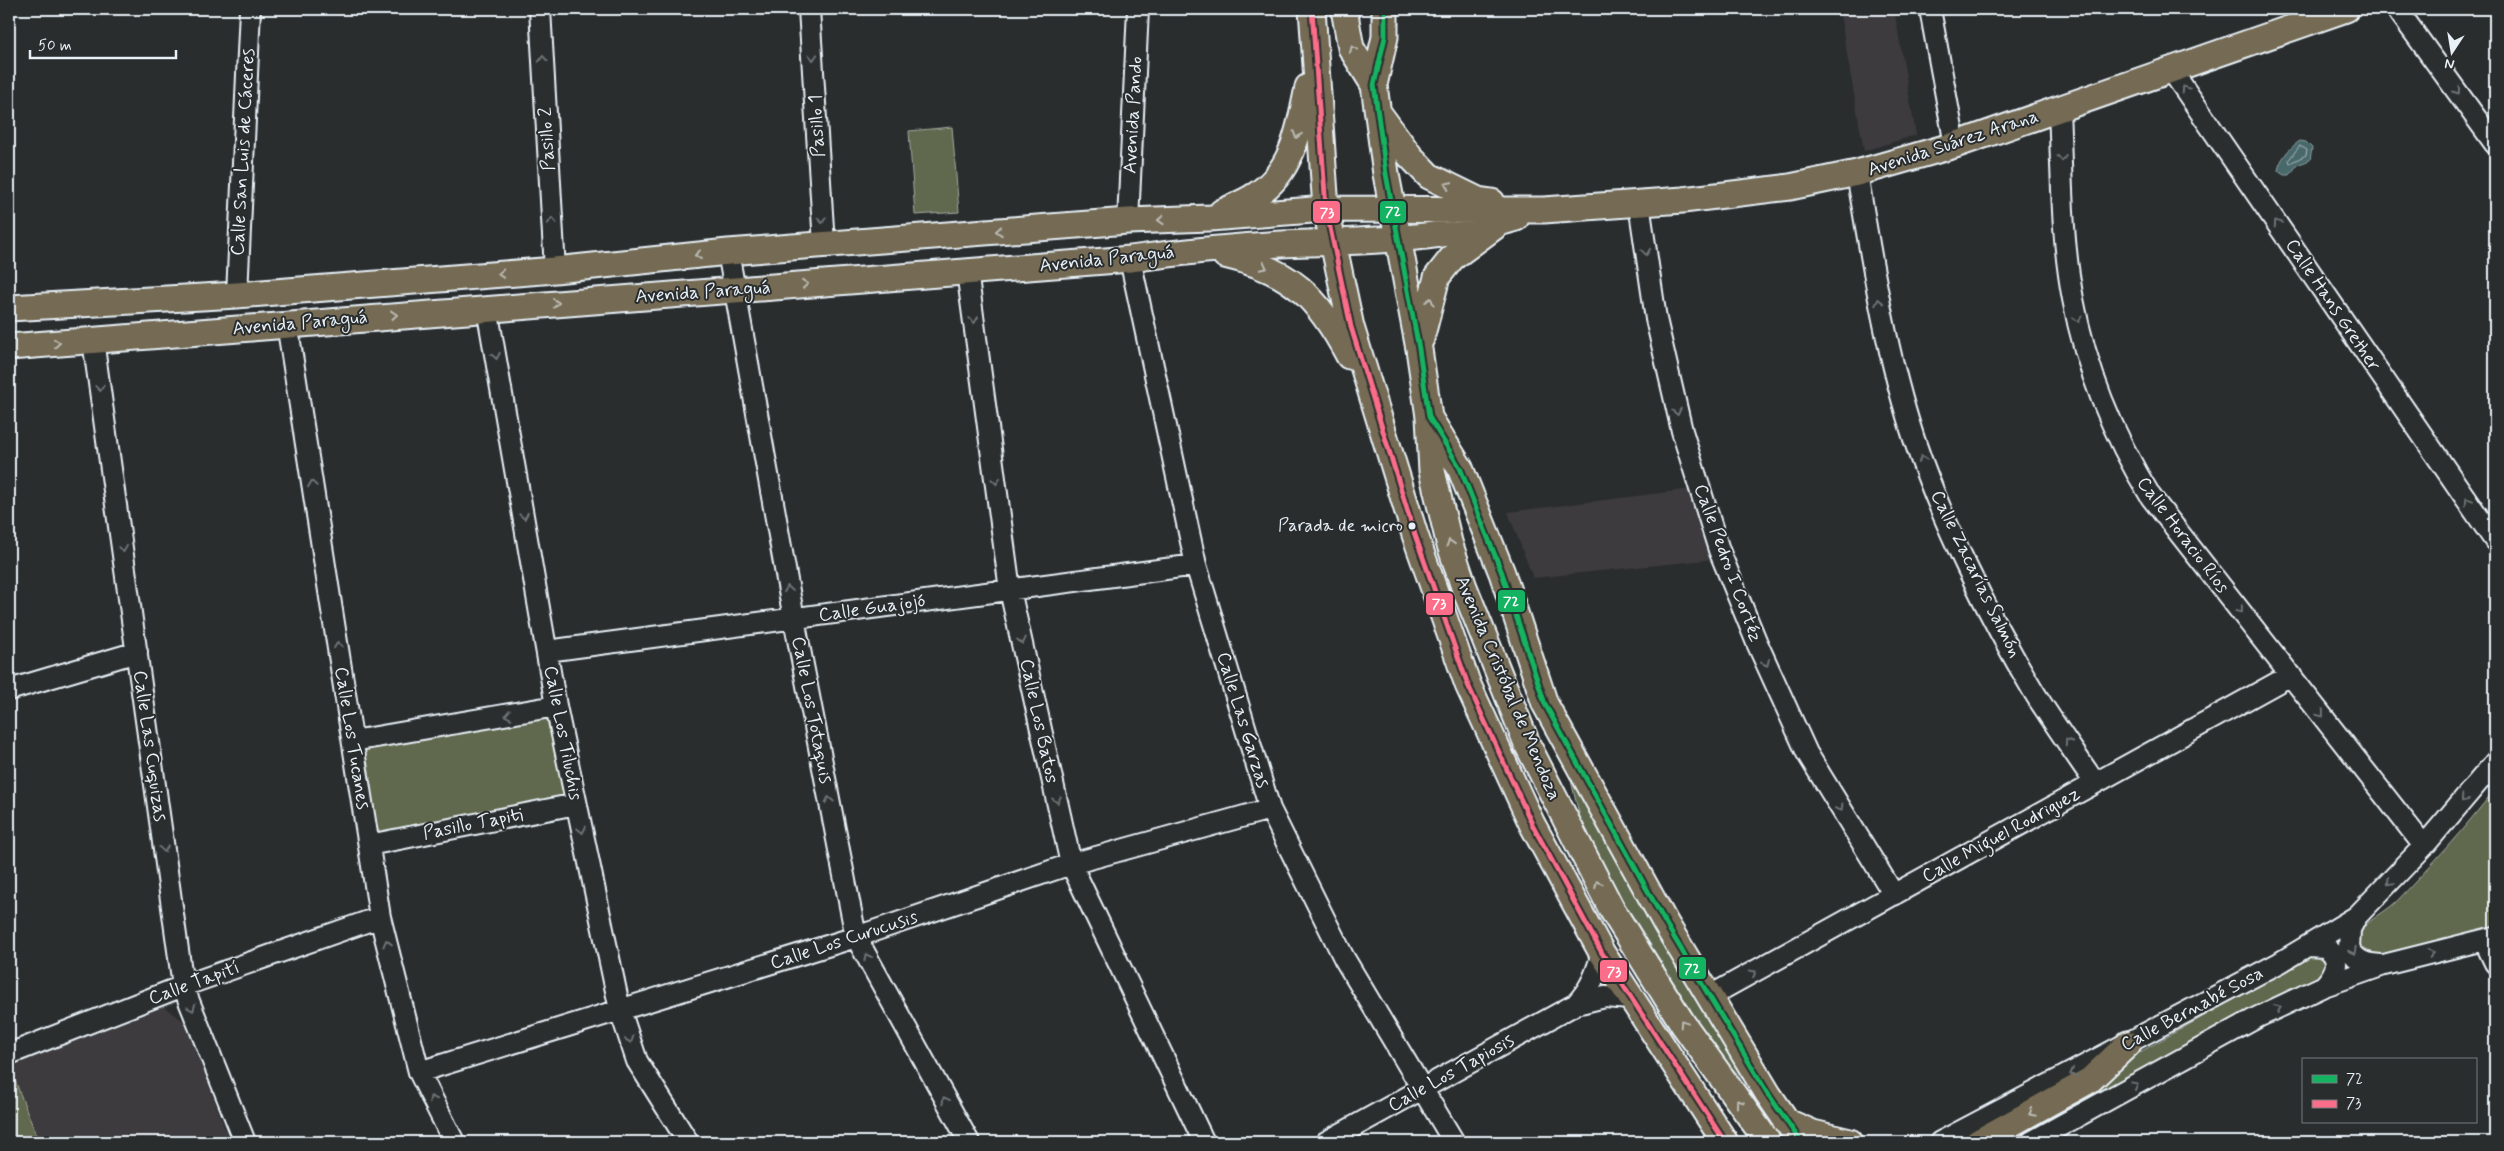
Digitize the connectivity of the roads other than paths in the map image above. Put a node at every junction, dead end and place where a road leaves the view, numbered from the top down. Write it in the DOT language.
graph roads {
  1 [pos="250,9"];
  2 [pos="540,9"];
  3 [pos="809,9"];
  4 [pos="1138,9"];
  5 [pos="1312,9"];
  6 [pos="1344,9"];
  7 [pos="1385,9"];
  8 [pos="1930,9"];
  9 [pos="2346,9"];
  10 [pos="2397,9"];
  11 [pos="1315,53"];
  12 [pos="2170,68"];
  13 [pos="1374,85"];
  14 [pos="2059,109"];
  15 [pos="1378,112"];
  16 [pos="2495,144"];
  17 [pos="1955,145"];
  18 [pos="1858,173"];
  19 [pos="1386,174"];
  20 [pos="1639,204"];
  21 [pos="1359,208"];
  22 [pos="1544,210"];
  23 [pos="1210,218"];
  24 [pos="1399,218"];
  25 [pos="1128,221"];
  26 [pos="1498,224"];
  27 [pos="1329,227"];
  28 [pos="1361,241"];
  29 [pos="824,244"];
  30 [pos="1200,250"];
  31 [pos="728,252"];
  32 [pos="1130,259"];
  33 [pos="555,270"];
  34 [pos="967,271"];
  35 [pos="1339,273"];
  36 [pos="734,290"];
  37 [pos="237,295"];
  38 [pos="9,308"];
  39 [pos="487,308"];
  40 [pos="287,323"];
  41 [pos="93,340"];
  42 [pos="9,347"];
  43 [pos="1419,349"];
  44 [pos="1372,401"];
  45 [pos="1429,417"];
  46 [pos="2495,541"];
  47 [pos="1196,565"];
  48 [pos="1010,590"];
  49 [pos="794,619"];
  50 [pos="547,651"];
  51 [pos="137,652"];
  52 [pos="2291,675"];
  53 [pos="9,690"];
  54 [pos="1545,704"];
  55 [pos="556,706"];
  56 [pos="353,741"];
  57 [pos="2495,762"];
  58 [pos="2095,783"];
  59 [pos="576,804"];
  60 [pos="1270,809"];
  61 [pos="1561,814"];
  62 [pos="369,845"];
  63 [pos="2424,846"];
  64 [pos="1070,864"];
  65 [pos="1894,895"];
  66 [pos="2357,916"];
  67 [pos="380,917"];
  68 [pos="856,937"];
  69 [pos="2490,938"];
  70 [pos="2307,946"];
  71 [pos="1602,953"];
  72 [pos="2495,963"];
  73 [pos="2384,965"];
  74 [pos="183,986"];
  75 [pos="2324,986"];
  76 [pos="1710,996"];
  77 [pos="1630,999"];
  78 [pos="1576,1004"];
  79 [pos="620,1010"];
  80 [pos="2128,1044"];
  81 [pos="9,1054"];
  82 [pos="419,1072"];
  83 [pos="1421,1090"];
  84 [pos="1785,1121"];
  85 [pos="1719,1137"];
  86 [pos="245,1142"];
  87 [pos="454,1142"];
  88 [pos="688,1142"];
  89 [pos="969,1142"];
  90 [pos="1204,1142"];
  91 [pos="1326,1142"];
  92 [pos="1454,1142"];
  93 [pos="1768,1142"];
  94 [pos="1801,1142"];
  95 [pos="1850,1142"];
  96 [pos="1940,1142"];
  97 [pos="1978,1142"];
  98 [pos="2031,1142"];
  1 -- 37 [label="street, Calle San Luis de Cáceres"];
  33 -- 2 [label="street, Pasillo 2, one-way"];
  3 -- 29 [label="street, Pasillo 1, one-way"];
  4 -- 25 [label="street, Avenida Pando"];
  5 -- 11 [label="main road, Avenida Cristóbal de Mendoza"];
  13 -- 6 [label="main road, one-way"];
  7 -- 13 [label="main road"];
  8 -- 17 [label="street"];
  9 -- 12 [label="main road, Avenida Suárez Arana"];
  10 -- 16 [label="street, one-way"];
  11 -- 23 [label="main road, one-way"];
  11 -- 27 [label="main road, Avenida Cristóbal de Mendoza"];
  12 -- 14 [label="main road, Avenida Suárez Arana"];
  46 -- 12 [label="street, Calle Hans Grether, one-way"];
  13 -- 15 [label="main road, Avenida Cristóbal de Mendoza"];
  14 -- 17 [label="main road, Avenida Suárez Arana"];
  14 -- 52 [label="street, Calle Horacio Ríos, one-way"];
  15 -- 19 [label="main road, Avenida Cristóbal de Mendoza"];
  22 -- 15 [label="main road, one-way"];
  17 -- 18 [label="main road, Avenida Suárez Arana"];
  18 -- 20 [label="main road, Avenida Suárez Arana"];
  58 -- 18 [label="street, Calle Zacarías Salmón, one-way"];
  19 -- 21 [label="main road"];
  19 -- 24 [label="main road, Avenida Cristóbal de Mendoza"];
  20 -- 22 [label="main road, Avenida Suárez Arana"];
  20 -- 65 [label="street, Calle Pedro I Cortéz, one-way"];
  21 -- 24 [label="main road, Avenida Paraguá"];
  21 -- 27 [label="main road, Avenida Paraguá"];
  22 -- 24 [label="main road, Avenida Suárez Arana"];
  22 -- 26 [label="main road, Avenida Suárez Arana"];
  23 -- 25 [label="main road, Avenida Paraguá, one-way"];
  23 -- 27 [label="main road, Avenida Paraguá"];
  24 -- 26 [label="main road, Avenida Suárez Arana"];
  24 -- 28 [label="main road, Avenida Paraguá"];
  24 -- 43 [label="main road, Avenida Cristóbal de Mendoza"];
  25 -- 29 [label="main road, Avenida Paraguá, one-way"];
  43 -- 26 [label="main road, one-way"];
  27 -- 28 [label="main road, Avenida Paraguá"];
  27 -- 30 [label="main road, Avenida Paraguá"];
  27 -- 35 [label="main road, Avenida Cristóbal de Mendoza"];
  28 -- 35 [label="main road"];
  29 -- 31 [label="main road, Avenida Paraguá"];
  30 -- 32 [label="main road, Avenida Paraguá"];
  30 -- 44 [label="main road, one-way"];
  31 -- 33 [label="main road, Avenida Paraguá, one-way"];
  31 -- 36 [label="street, Calle Los Totaquis"];
  32 -- 34 [label="main road, Avenida Paraguá"];
  32 -- 47 [label="street, Calle Las Garzas"];
  33 -- 37 [label="main road, Avenida Paraguá, one-way"];
  36 -- 34 [label="main road, Avenida Paraguá, one-way"];
  34 -- 48 [label="street, Calle Los Batos, one-way"];
  35 -- 44 [label="main road, Avenida Cristóbal de Mendoza"];
  39 -- 36 [label="main road, Avenida Paraguá, one-way"];
  49 -- 36 [label="street, Calle Los Totaquis, one-way"];
  37 -- 38 [label="main road, Avenida Paraguá"];
  40 -- 39 [label="main road, Avenida Paraguá, one-way"];
  39 -- 50 [label="street, Calle Los Tiluchis, one-way"];
  40 -- 41 [label="main road, Avenida Paraguá"];
  56 -- 40 [label="street, Calle Los Tucanes, one-way"];
  42 -- 41 [label="main road, Avenida Paraguá, one-way"];
  41 -- 51 [label="street, Calle Las Cuquizas, one-way"];
  43 -- 45 [label="main road, Avenida Cristóbal de Mendoza"];
  44 -- 71 [label="main road, Avenida Cristóbal de Mendoza"];
  45 -- 54 [label="main road, Avenida Cristóbal de Mendoza"];
  61 -- 45 [label="main road, Avenida Cristóbal de Mendoza, one-way"];
  47 -- 48 [label="street, Calle Guajojó"];
  47 -- 60 [label="street, Calle Las Garzas"];
  48 -- 49 [label="street, Calle Guajojó"];
  48 -- 64 [label="street, Calle Los Batos, one-way"];
  49 -- 50 [label="street, Calle Guajojó"];
  68 -- 49 [label="street, Calle Los Totaquis, one-way"];
  50 -- 55 [label="street, Calle Los Tiluchis"];
  51 -- 53 [label="street"];
  51 -- 74 [label="street, Calle Las Cuquizas, one-way"];
  52 -- 58 [label="street, Calle Miguel Rodriguez"];
  52 -- 63 [label="street, Calle Horacio Ríos, one-way"];
  54 -- 61 [label="main road"];
  54 -- 76 [label="main road, Avenida Cristóbal de Mendoza"];
  55 -- 56 [label="street, one-way"];
  55 -- 59 [label="street, Calle Los Tiluchis"];
  56 -- 62 [label="street, Calle Los Tucanes"];
  57 -- 63 [label="street, Calle Bernabé Sosa, one-way"];
  58 -- 65 [label="street, Calle Miguel Rodriguez"];
  59 -- 62 [label="street, Pasillo Tapiti"];
  59 -- 79 [label="street, Calle Los Tiluchis, one-way"];
  60 -- 64 [label="street, Calle Los Curucusis"];
  60 -- 83 [label="street, Calle Las Garzas"];
  93 -- 61 [label="main road, Avenida Cristóbal de Mendoza, one-way"];
  62 -- 67 [label="street, Calle Los Tucanes"];
  63 -- 66 [label="street, Calle Bernabé Sosa, one-way"];
  64 -- 68 [label="street, Calle Los Curucusis"];
  64 -- 90 [label="street, Calle Los Batos"];
  76 -- 65 [label="street, Calle Miguel Rodriguez, one-way"];
  66 -- 70 [label="street, Calle Bernabé Sosa"];
  66 -- 73 [label="street, one-way"];
  67 -- 74 [label="street, Calle Tapití"];
  82 -- 67 [label="street, Calle Los Tucanes, one-way"];
  68 -- 79 [label="street, Calle Los Curucusis"];
  89 -- 68 [label="street, Calle Los Totaquis, one-way"];
  69 -- 72 [label="street"];
  73 -- 69 [label="street, Calle Bernabé Sosa, one-way"];
  70 -- 75 [label="street"];
  70 -- 80 [label="street, Calle Bernabé Sosa"];
  71 -- 77 [label="main road, Avenida Cristóbal de Mendoza"];
  71 -- 78 [label="street, Calle Los Tapiosis"];
  73 -- 75 [label="street, Calle Bernabé Sosa"];
  74 -- 81 [label="street, Calle Tapití"];
  74 -- 86 [label="street, Calle Las Cuquizas, one-way"];
  98 -- 75 [label="street, Calle Bernabé Sosa, one-way"];
  76 -- 84 [label="main road, Avenida Cristóbal de Mendoza"];
  77 -- 78 [label="street, Calle Los Tapiosis"];
  77 -- 85 [label="main road, Avenida Cristóbal de Mendoza"];
  78 -- 83 [label="street, Calle Los Tapiosis"];
  79 -- 82 [label="street, Calle Los Curucusis"];
  79 -- 88 [label="street, Calle Los Tiluchis, one-way"];
  80 -- 96 [label="street, Calle Bernabé Sosa, one-way"];
  80 -- 97 [label="main road, one-way"];
  87 -- 82 [label="street, Calle Los Tucanes, one-way"];
  83 -- 91 [label="street, Calle Los Tapiosis"];
  83 -- 92 [label="street, Calle Las Garzas"];
  84 -- 94 [label="main road, Avenida Cristóbal de Mendoza"];
  84 -- 95 [label="main road"];
}
